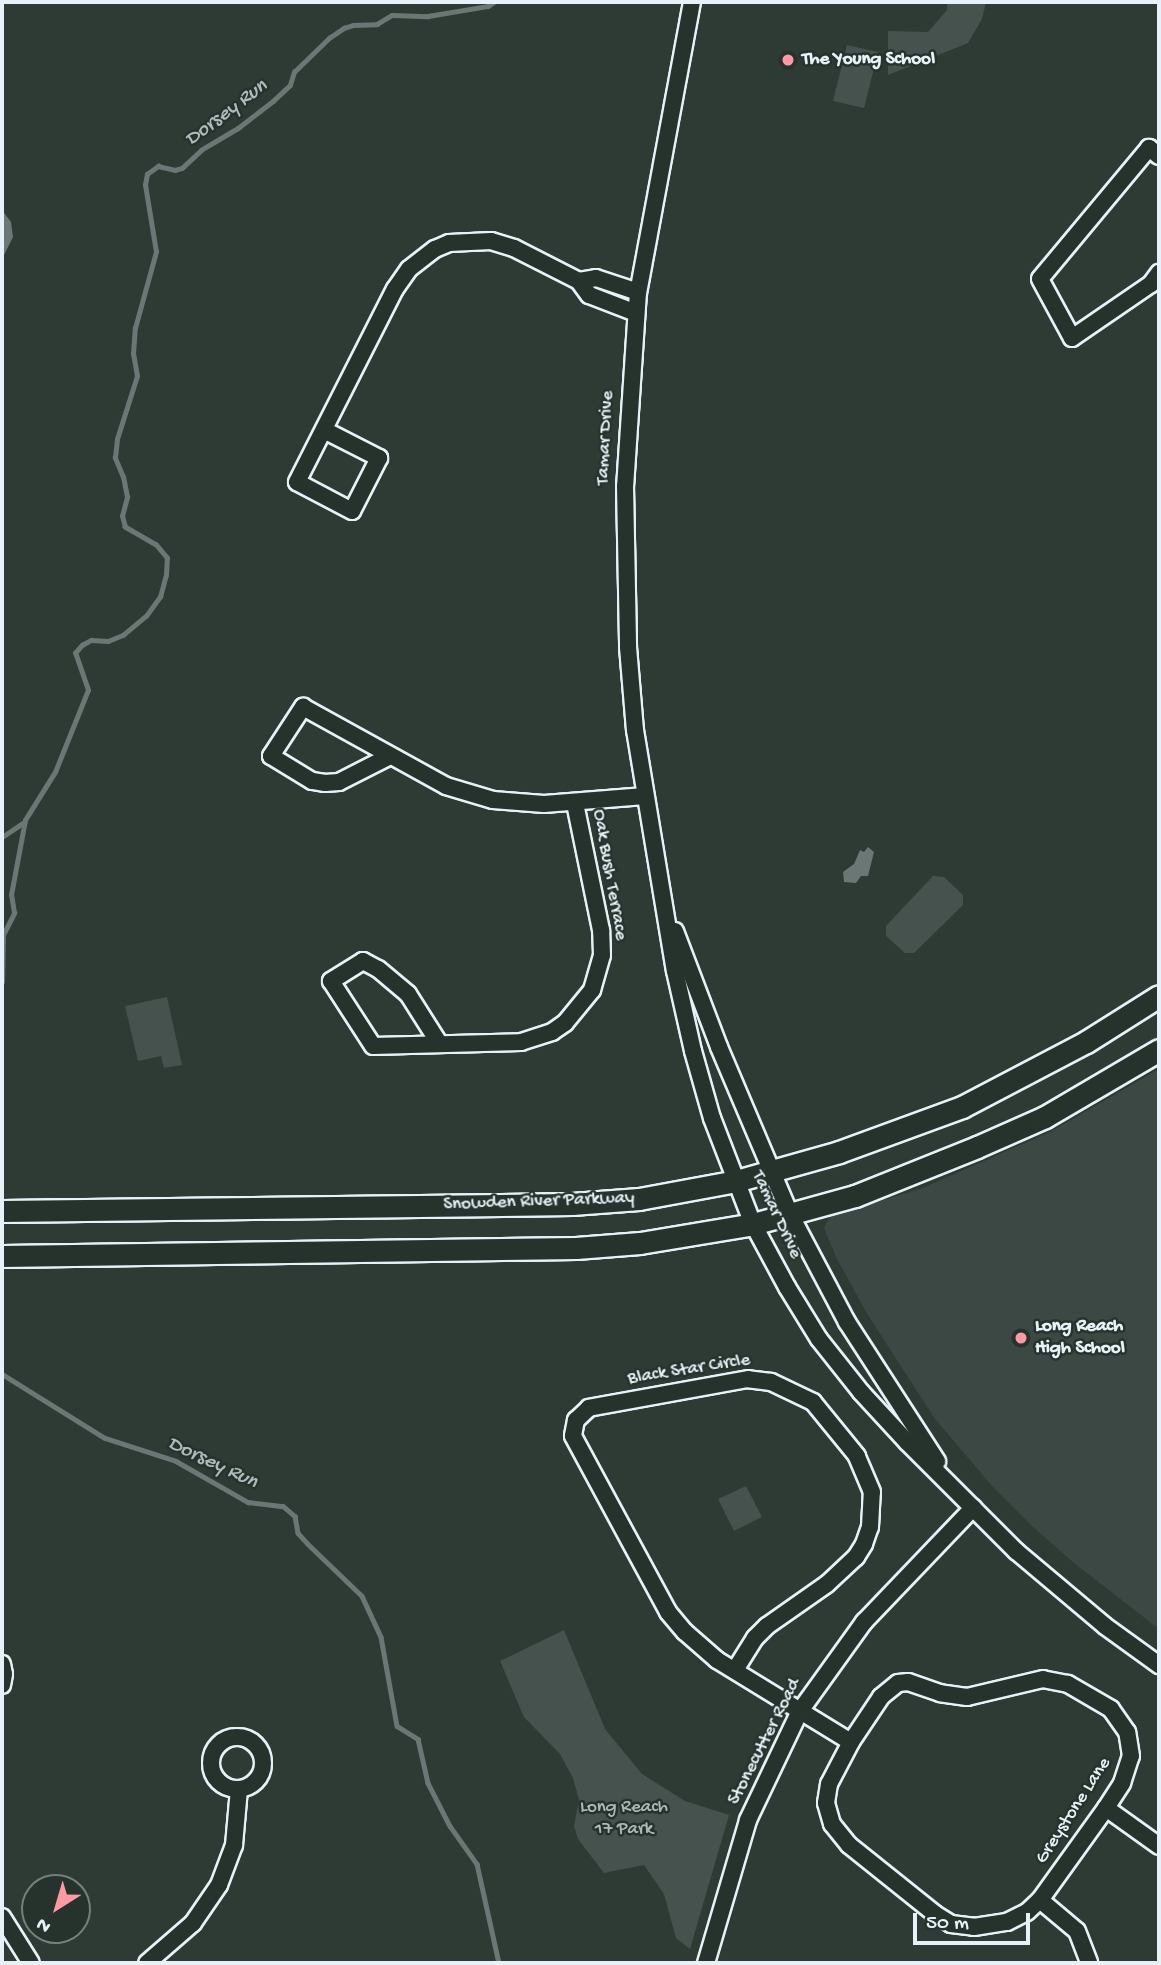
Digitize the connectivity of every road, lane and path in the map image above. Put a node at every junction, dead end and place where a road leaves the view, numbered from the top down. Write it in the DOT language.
graph roads {
  1 [pos="692,2"];
  2 [pos="1159,156"];
  3 [pos="579,281"];
  4 [pos="1156,283"];
  5 [pos="638,292"];
  6 [pos="636,313"];
  7 [pos="324,430"];
  8 [pos="390,756"];
  9 [pos="645,796"];
  10 [pos="575,803"];
  11 [pos="659,880"];
  12 [pos="1159,996"];
  13 [pos="439,1043"];
  14 [pos="1159,1050"];
  15 [pos="771,1172"];
  16 [pos="736,1181"];
  17 [pos="2,1211"];
  18 [pos="790,1214"];
  19 [pos="753,1224"];
  20 [pos="2,1256"];
  21 [pos="973,1508"];
  22 [pos="2,1664"];
  23 [pos="1159,1665"];
  24 [pos="735,1670"];
  25 [pos="2,1685"];
  26 [pos="800,1711"];
  27 [pos="850,1742"];
  28 [pos="239,1789"];
  29 [pos="1106,1808"];
  30 [pos="1159,1846"];
  31 [pos="1040,1900"];
  32 [pos="2,1917"];
  33 [pos="31,1963"];
  34 [pos="147,1963"];
  35 [pos="706,1963"];
  36 [pos="1089,1963"];
  1 -- 5 [label="street, Tamar Drive"];
  2 -- 4 [label="street"];
  3 -- 5 [label="street"];
  3 -- 6 [label="street"];
  3 -- 7 [label="street"];
  5 -- 6 [label="street, Tamar Drive"];
  6 -- 9 [label="street, Tamar Drive"];
  7 -- 7 [label="street"];
  8 -- 8 [label="street"];
  8 -- 10 [label="street"];
  9 -- 10 [label="street"];
  9 -- 11 [label="street, Tamar Drive"];
  10 -- 13 [label="street, Oak Bush Terrace"];
  11 -- 15 [label="street, Tamar Drive"];
  11 -- 16 [label="street, Tamar Drive"];
  12 -- 15 [label="main road, Snowden River Parkway"];
  13 -- 13 [label="street, Oak Bush Terrace"];
  14 -- 18 [label="main road"];
  15 -- 16 [label="main road, Snowden River Parkway"];
  15 -- 18 [label="street, Tamar Drive"];
  16 -- 17 [label="main road, Snowden River Parkway"];
  16 -- 19 [label="street, Tamar Drive"];
  18 -- 19 [label="main road"];
  18 -- 21 [label="street, Tamar Drive"];
  19 -- 20 [label="main road"];
  19 -- 21 [label="street, Tamar Drive"];
  21 -- 23 [label="street, Tamar Drive"];
  21 -- 26 [label="street, Stonecutter Road"];
  22 -- 25 [label="street"];
  24 -- 24 [label="street, Black Star Circle"];
  24 -- 26 [label="street, Black Star Circle"];
  26 -- 27 [label="street"];
  26 -- 35 [label="street, Stonecutter Road"];
  27 -- 29 [label="street, Greystone Lane"];
  27 -- 31 [label="street, Greystone Lane"];
  28 -- 34 [label="street"];
  29 -- 30 [label="street"];
  29 -- 31 [label="street, Greystone Lane"];
  31 -- 36 [label="street"];
  32 -- 33 [label="street"];
}
